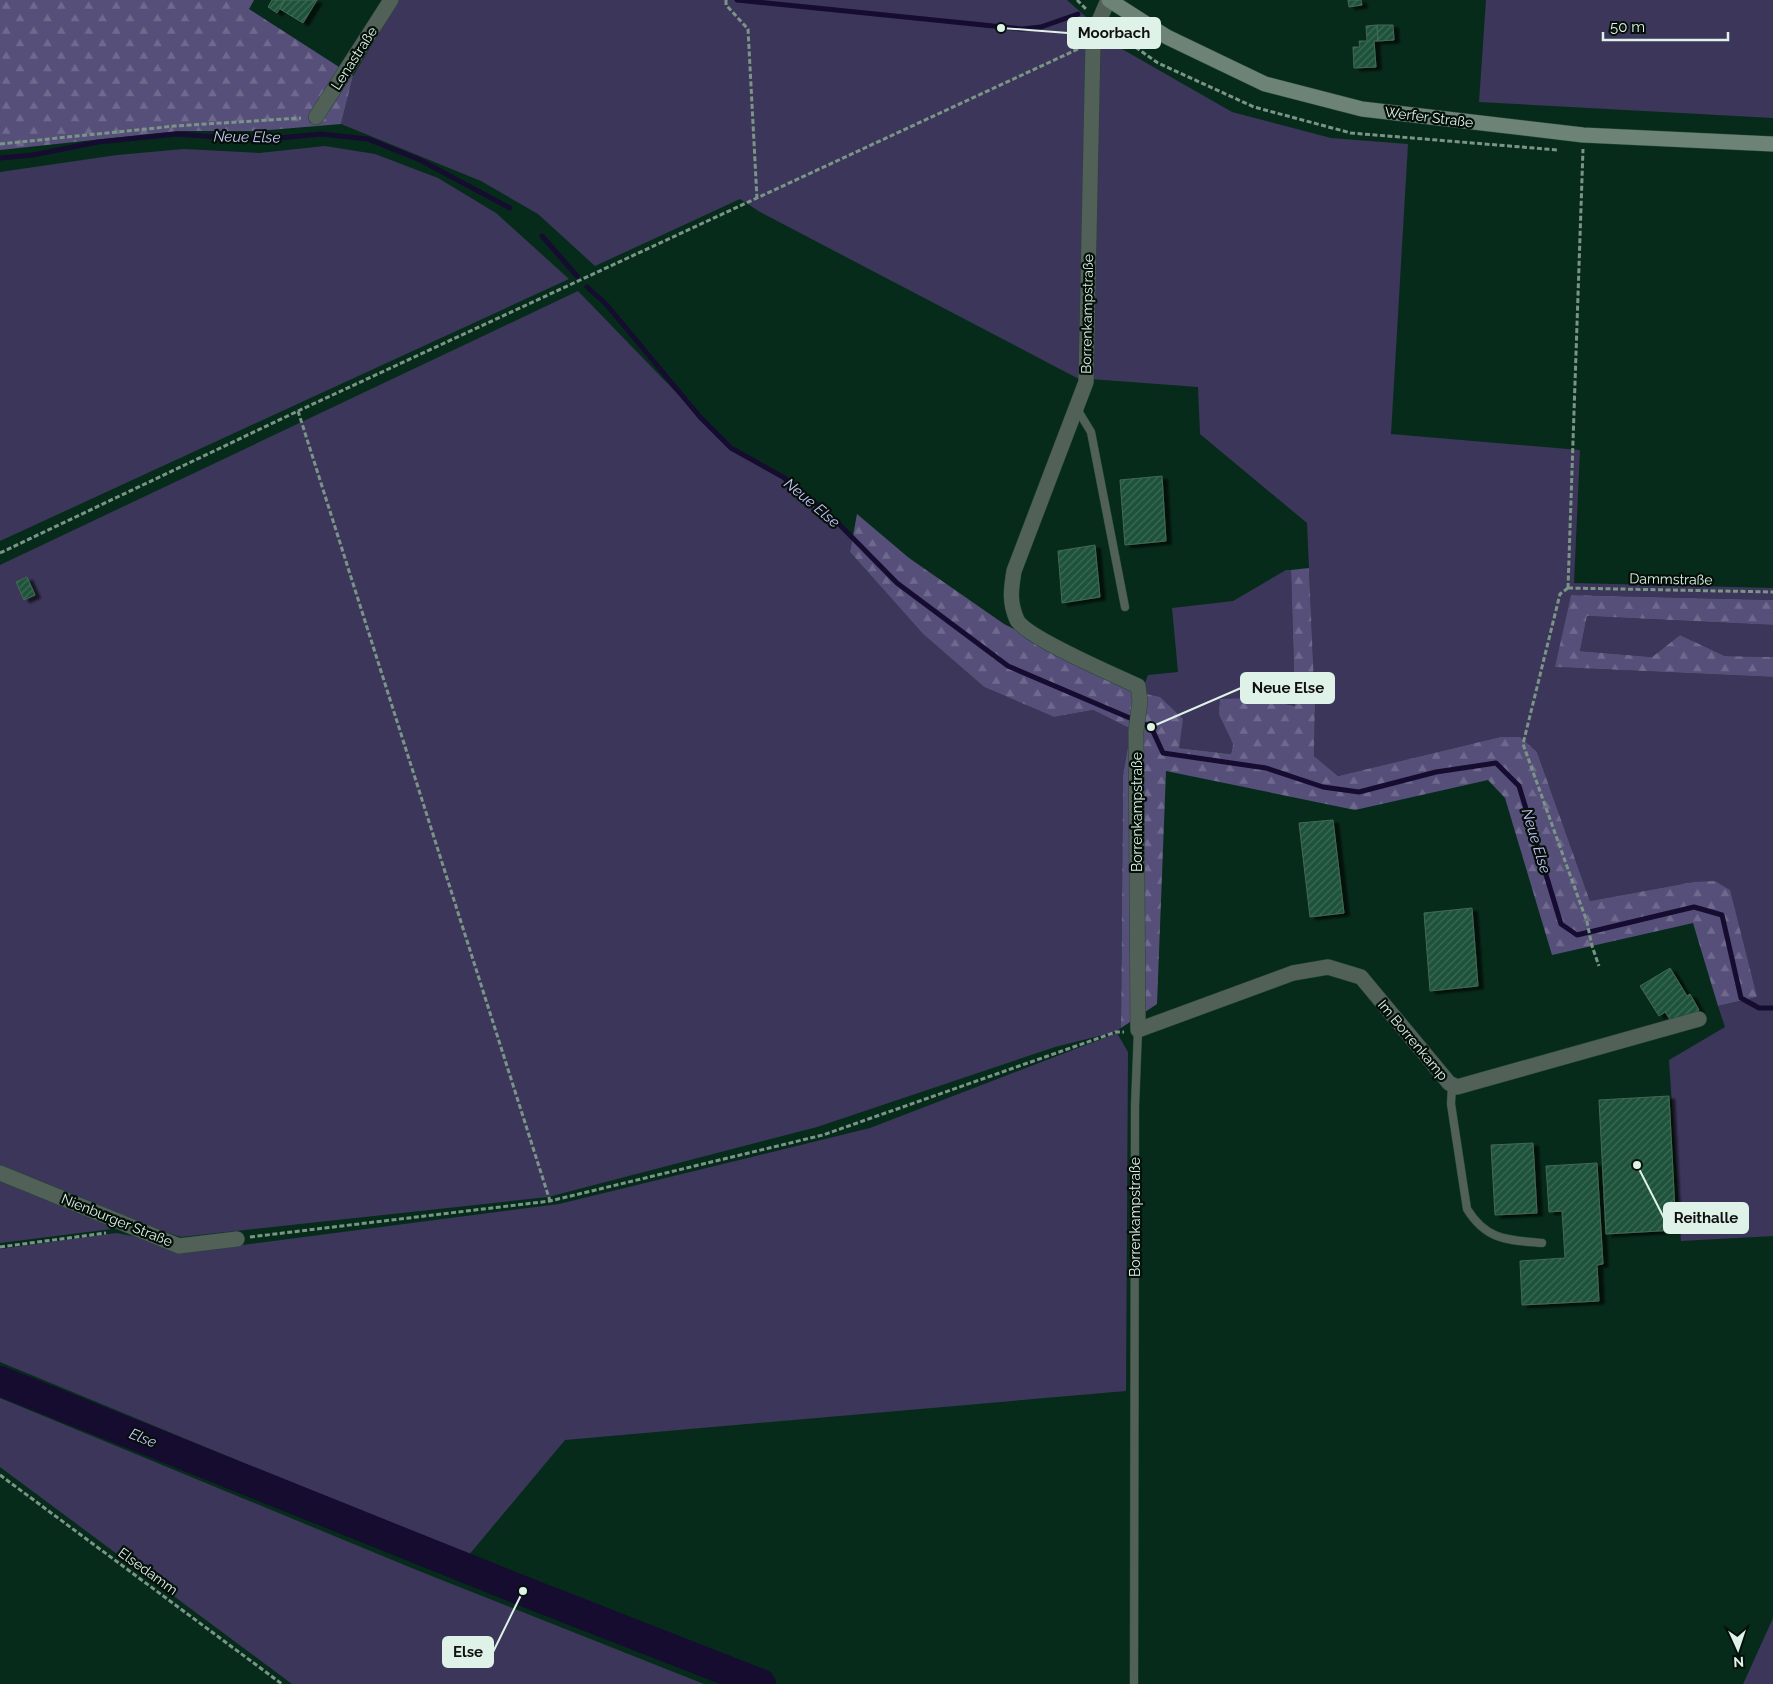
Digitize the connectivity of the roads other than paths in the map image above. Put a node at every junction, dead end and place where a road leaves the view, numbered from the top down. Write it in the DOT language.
graph roads {
  1 [pos="391,0"];
  2 [pos="1109,0"];
  3 [pos="316,117"];
  4 [pos="1773,144"];
  5 [pos="1076,407"];
  6 [pos="1125,607"];
  7 [pos="1699,1019"];
  8 [pos="1138,1030"];
  9 [pos="1452,1085"];
  10 [pos="0,1173"];
  11 [pos="237,1239"];
  12 [pos="1542,1243"];
  13 [pos="1134,1684"];
  1 -- 3 [label="street, Lenastraße"];
  2 -- 4 [label="street, Werfer Straße"];
  2 -- 5 [label="street, Borrenkampstraße"];
  5 -- 6 [label="lane"];
  5 -- 8 [label="street, Borrenkampstraße"];
  7 -- 9 [label="street, Im Borrenkamp"];
  8 -- 9 [label="street, Im Borrenkamp"];
  8 -- 13 [label="lane, Borrenkampstraße"];
  9 -- 12 [label="lane"];
  10 -- 11 [label="street, Nienburger Straße"];
}
